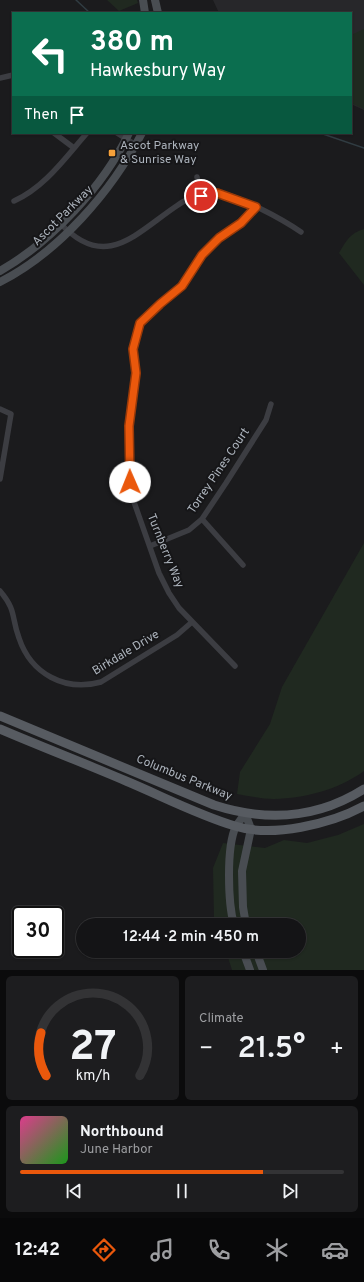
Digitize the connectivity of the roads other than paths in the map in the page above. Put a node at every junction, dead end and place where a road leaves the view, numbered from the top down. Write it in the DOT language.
graph roads {
  1 [pos="143,0"];
  2 [pos="155,0"];
  3 [pos="145,12"];
  4 [pos="158,12"];
  5 [pos="12,75"];
  6 [pos="0,78"];
  7 [pos="54,134"];
  8 [pos="86,134"];
  9 [pos="142,134"];
  10 [pos="127,136"];
  11 [pos="136,145"];
  12 [pos="74,148"];
  13 [pos="197,177"];
  14 [pos="201,196"];
  15 [pos="14,201"];
  16 [pos="256,207"];
  17 [pos="60,224"];
  18 [pos="68,231"];
  19 [pos="300,232"];
  20 [pos="0,270"];
  21 [pos="0,282"];
  22 [pos="271,404"];
  23 [pos="0,409"];
  24 [pos="0,479"];
  25 [pos="202,519"];
  26 [pos="150,546"];
  27 [pos="243,564"];
  28 [pos="0,591"];
  29 [pos="192,622"];
  30 [pos="234,666"];
  31 [pos="0,716"];
  32 [pos="0,729"];
  33 [pos="364,789"];
  34 [pos="364,806"];
  35 [pos="245,813"];
  36 [pos="236,827"];
  37 [pos="251,829"];
  38 [pos="232,918"];
  39 [pos="245,918"];
  40 [pos="246,958"];
  41 [pos="259,958"];
  42 [pos="250,970"];
  43 [pos="263,970"];
  1 -- 3 [label="main road"];
  2 -- 4 [label="main road"];
  5 -- 6 [label="street"];
  7 -- 12 [label="street"];
  8 -- 12 [label="street"];
  9 -- 11 [label="main road, Ascot Parkway"];
  10 -- 11 [label="street"];
  10 -- 17 [label="main road, Ascot Parkway"];
  11 -- 18 [label="main road, Ascot Parkway"];
  12 -- 15 [label="street"];
  13 -- 14 [label="street"];
  14 -- 16 [label="street"];
  14 -- 18 [label="street"];
  16 -- 19 [label="street"];
  16 -- 26 [label="street, Turnberry Way"];
  17 -- 18 [label="street"];
  17 -- 20 [label="main road, Ascot Parkway"];
  18 -- 21 [label="main road, Ascot Parkway"];
  22 -- 25 [label="street, Torrey Pines Court"];
  23 -- 24 [label="street"];
  25 -- 26 [label="street, Torrey Pines Court"];
  25 -- 27 [label="street"];
  26 -- 29 [label="street, Turnberry Way"];
  28 -- 29 [label="street, Birkdale Drive"];
  29 -- 30 [label="street, Turnberry Way"];
  31 -- 35 [label="main road, Columbus Parkway"];
  32 -- 36 [label="main road, Columbus Parkway"];
  33 -- 35 [label="main road, Columbus Parkway"];
  34 -- 37 [label="main road, Columbus Parkway"];
  35 -- 36 [label="main road"];
  35 -- 37 [label="main road"];
  36 -- 37 [label="main road, Columbus Parkway"];
  36 -- 38 [label="main road"];
  37 -- 39 [label="main road"];
  40 -- 42 [label="main road"];
  41 -- 43 [label="main road"];
}
